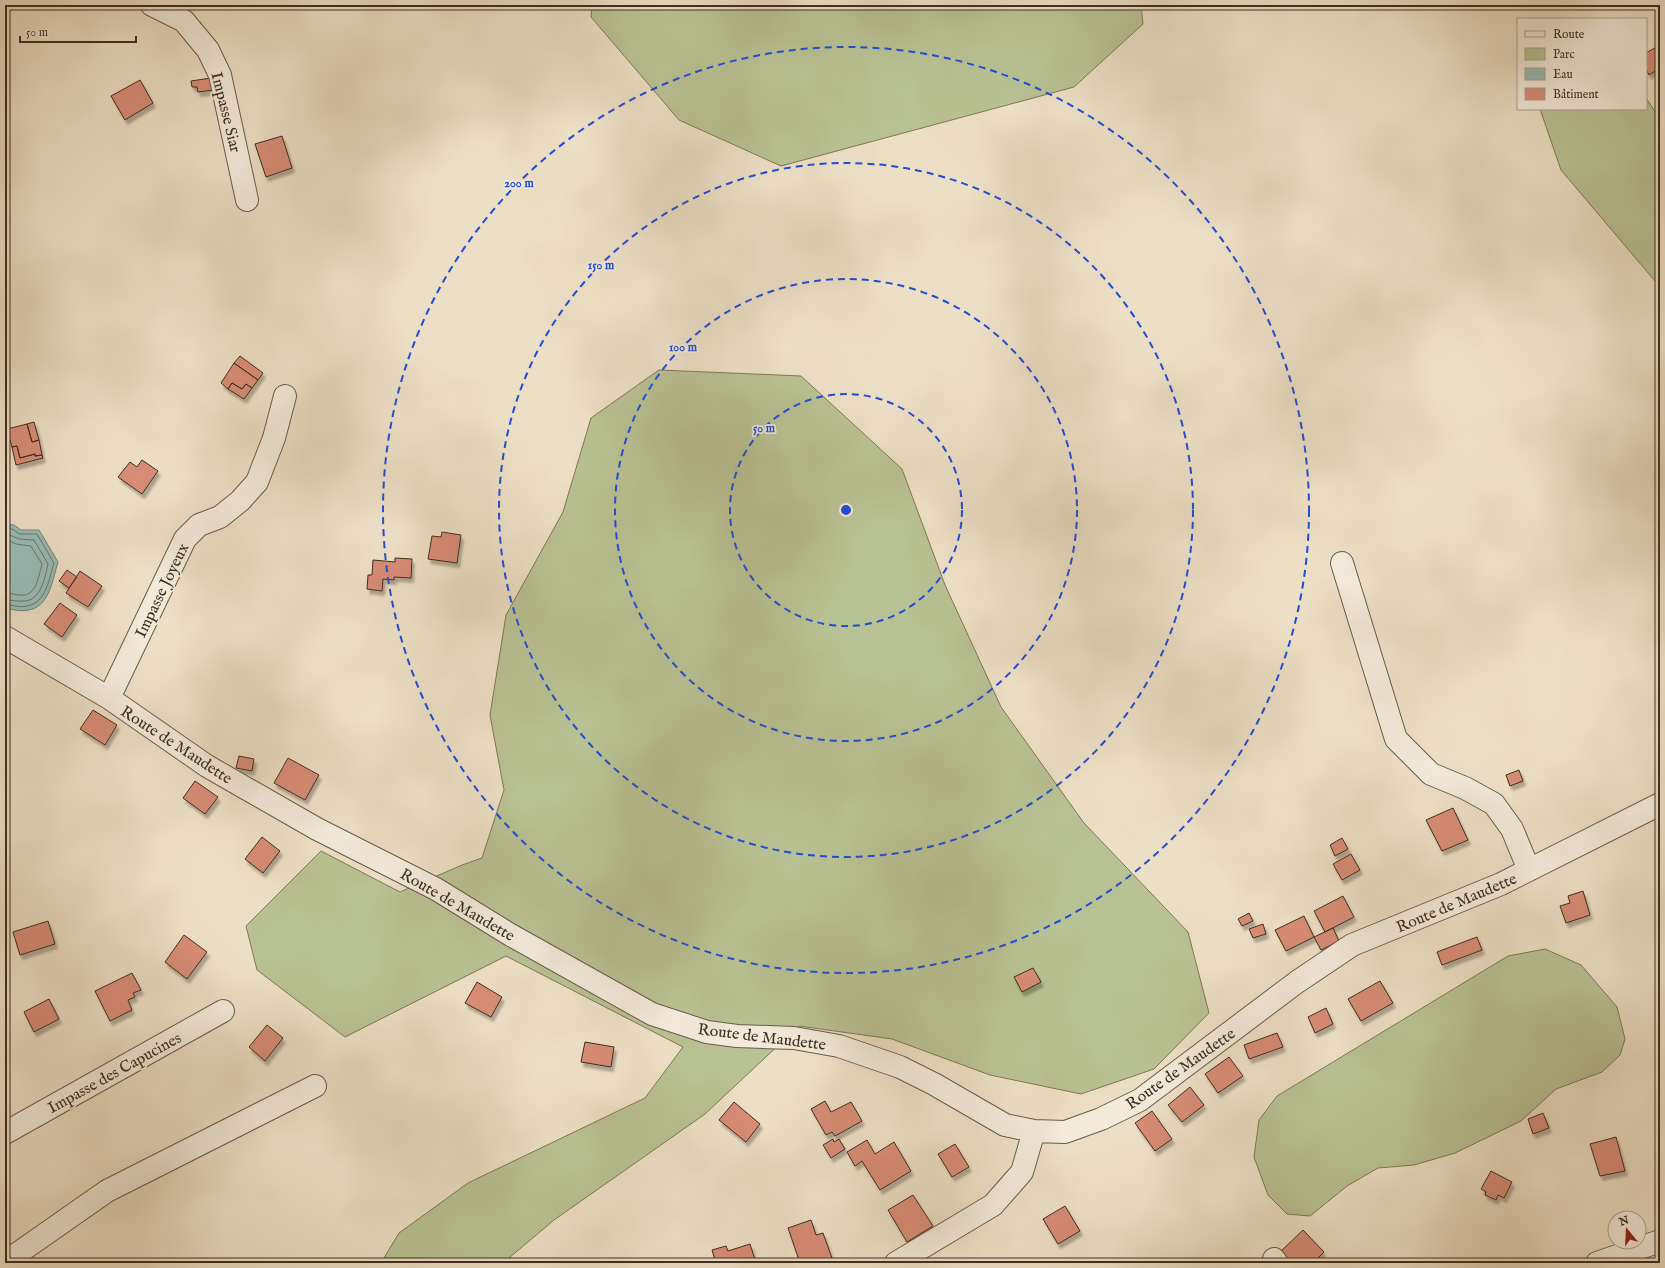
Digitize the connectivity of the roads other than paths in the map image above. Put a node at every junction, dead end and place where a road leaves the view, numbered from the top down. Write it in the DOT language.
graph roads {
  1 [pos="152,5"];
  2 [pos="247,200"];
  3 [pos="285,396"];
  4 [pos="1342,563"];
  5 [pos="5,637"];
  6 [pos="109,698"];
  7 [pos="1660,804"];
  8 [pos="1529,870"];
  9 [pos="223,1011"];
  10 [pos="315,1086"];
  11 [pos="1034,1131"];
  12 [pos="5,1133"];
  13 [pos="1660,1241"];
  14 [pos="13,1255"];
  15 [pos="896,1263"];
  16 [pos="1597,1263"];
  1 -- 2 [label="street, Impasse Siar"];
  3 -- 6 [label="street, Impasse Joyeux"];
  4 -- 8 [label="street"];
  5 -- 6 [label="street, Route de Maudette"];
  6 -- 11 [label="street, Route de Maudette"];
  7 -- 8 [label="street, Route de Maudette"];
  8 -- 11 [label="street, Route de Maudette"];
  9 -- 12 [label="street, Impasse des Capucines"];
  10 -- 14 [label="street"];
  11 -- 15 [label="street"];
  13 -- 16 [label="street"];
}
